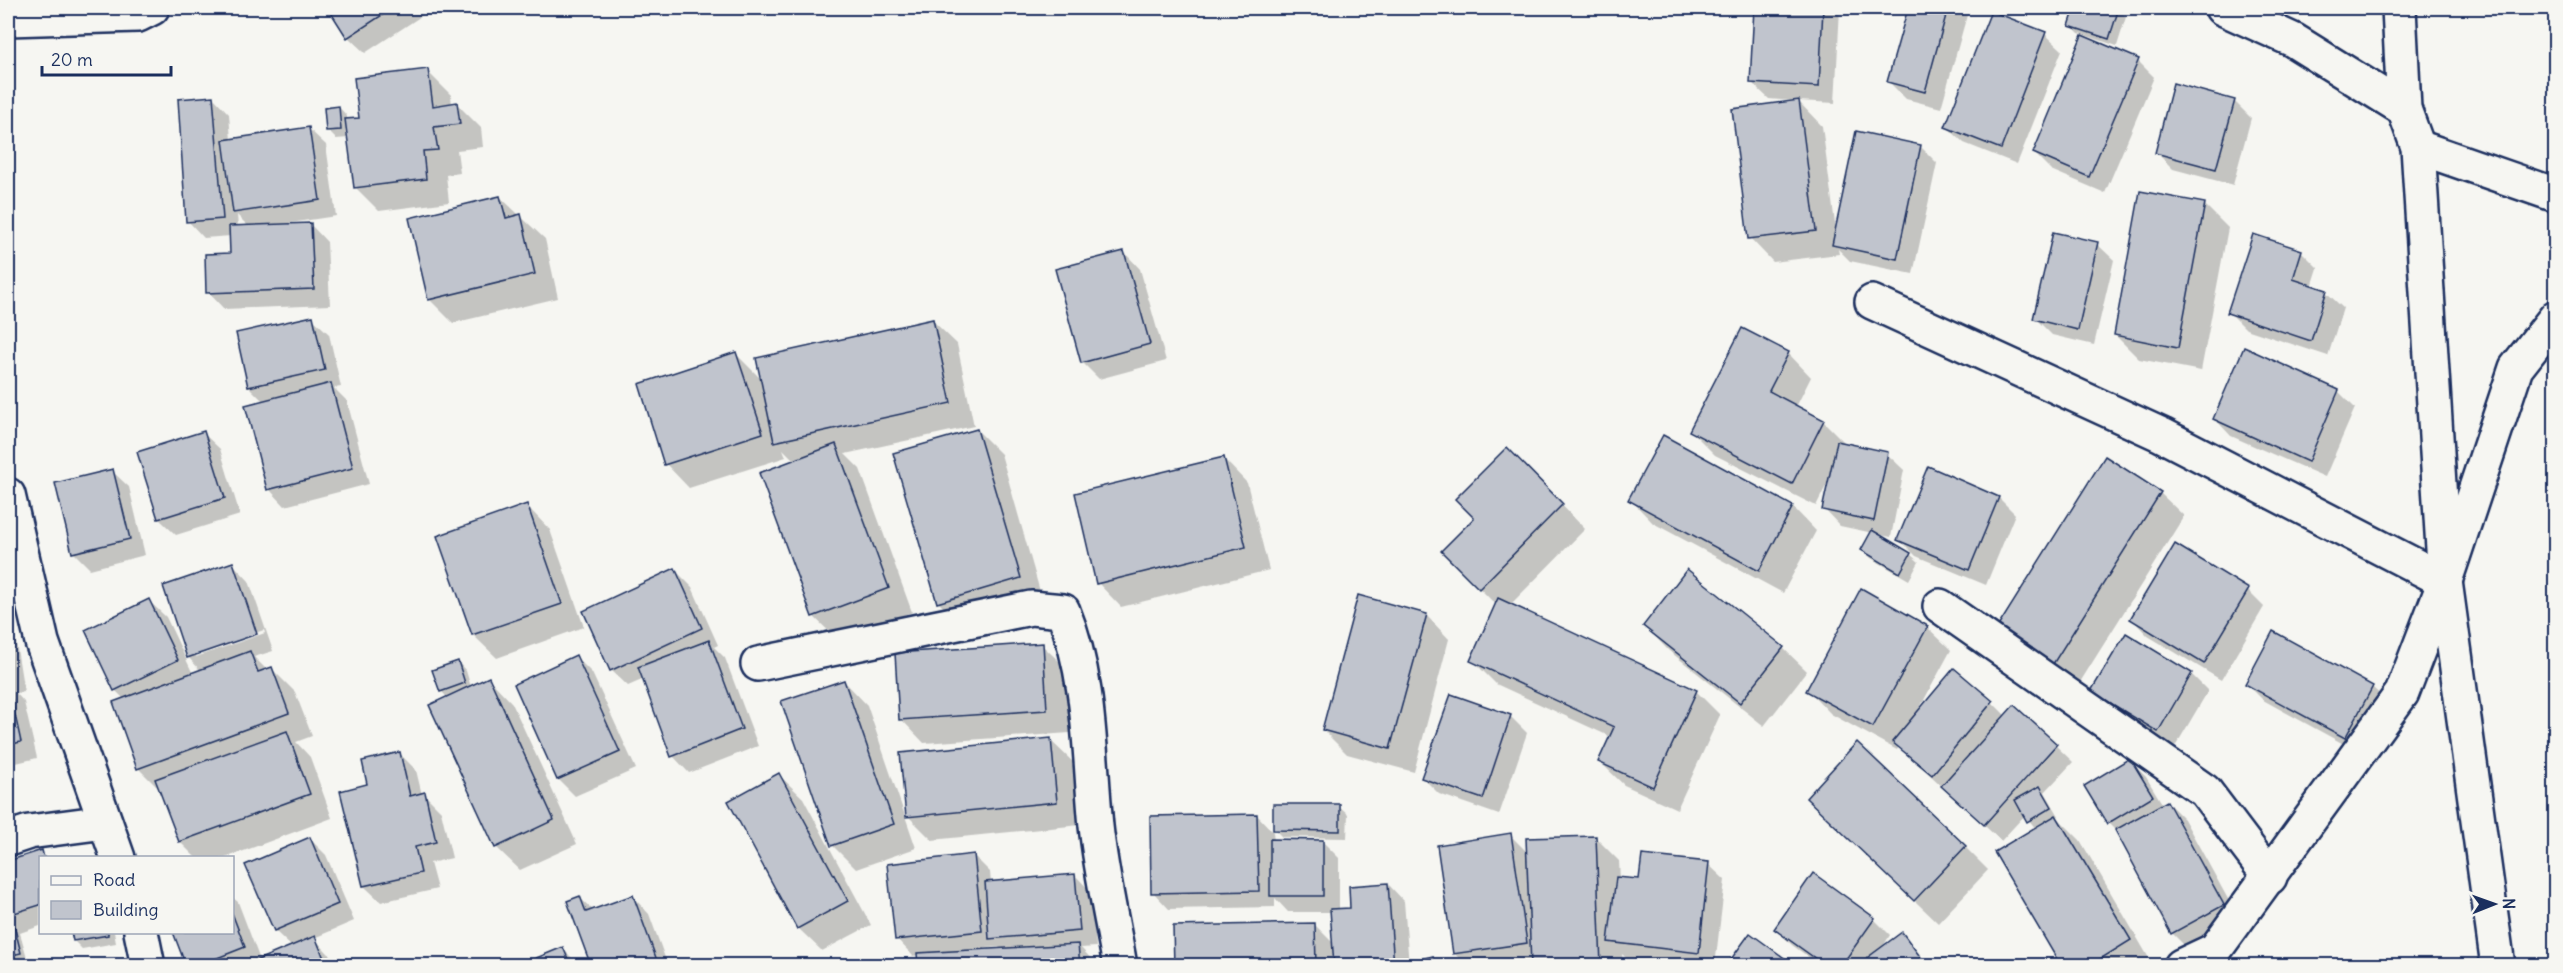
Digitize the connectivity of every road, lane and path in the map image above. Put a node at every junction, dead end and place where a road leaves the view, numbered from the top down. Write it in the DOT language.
graph roads {
  1 [pos="152,8"];
  2 [pos="2222,8"];
  3 [pos="2399,8"];
  4 [pos="8,19"];
  5 [pos="2404,109"];
  6 [pos="2418,147"];
  7 [pos="2556,195"];
  8 [pos="1872,302"];
  9 [pos="2556,317"];
  10 [pos="8,495"];
  11 [pos="2445,581"];
  12 [pos="1940,606"];
  13 [pos="758,664"];
  14 [pos="105,822"];
  15 [pos="8,839"];
  16 [pos="117,856"];
  17 [pos="2270,877"];
  18 [pos="141,934"];
  19 [pos="148,966"];
  20 [pos="1120,966"];
  21 [pos="2181,966"];
  22 [pos="2498,966"];
  1 -- 4 [label="street"];
  2 -- 5 [label="street"];
  3 -- 5 [label="street"];
  5 -- 6 [label="street"];
  6 -- 7 [label="street"];
  6 -- 11 [label="street"];
  8 -- 11 [label="street"];
  9 -- 11 [label="street"];
  10 -- 14 [label="street"];
  11 -- 17 [label="street"];
  11 -- 22 [label="street"];
  12 -- 17 [label="street"];
  13 -- 20 [label="street"];
  14 -- 15 [label="street"];
  14 -- 16 [label="street"];
  17 -- 21 [label="street"];
  18 -- 19 [label="street"];
}
